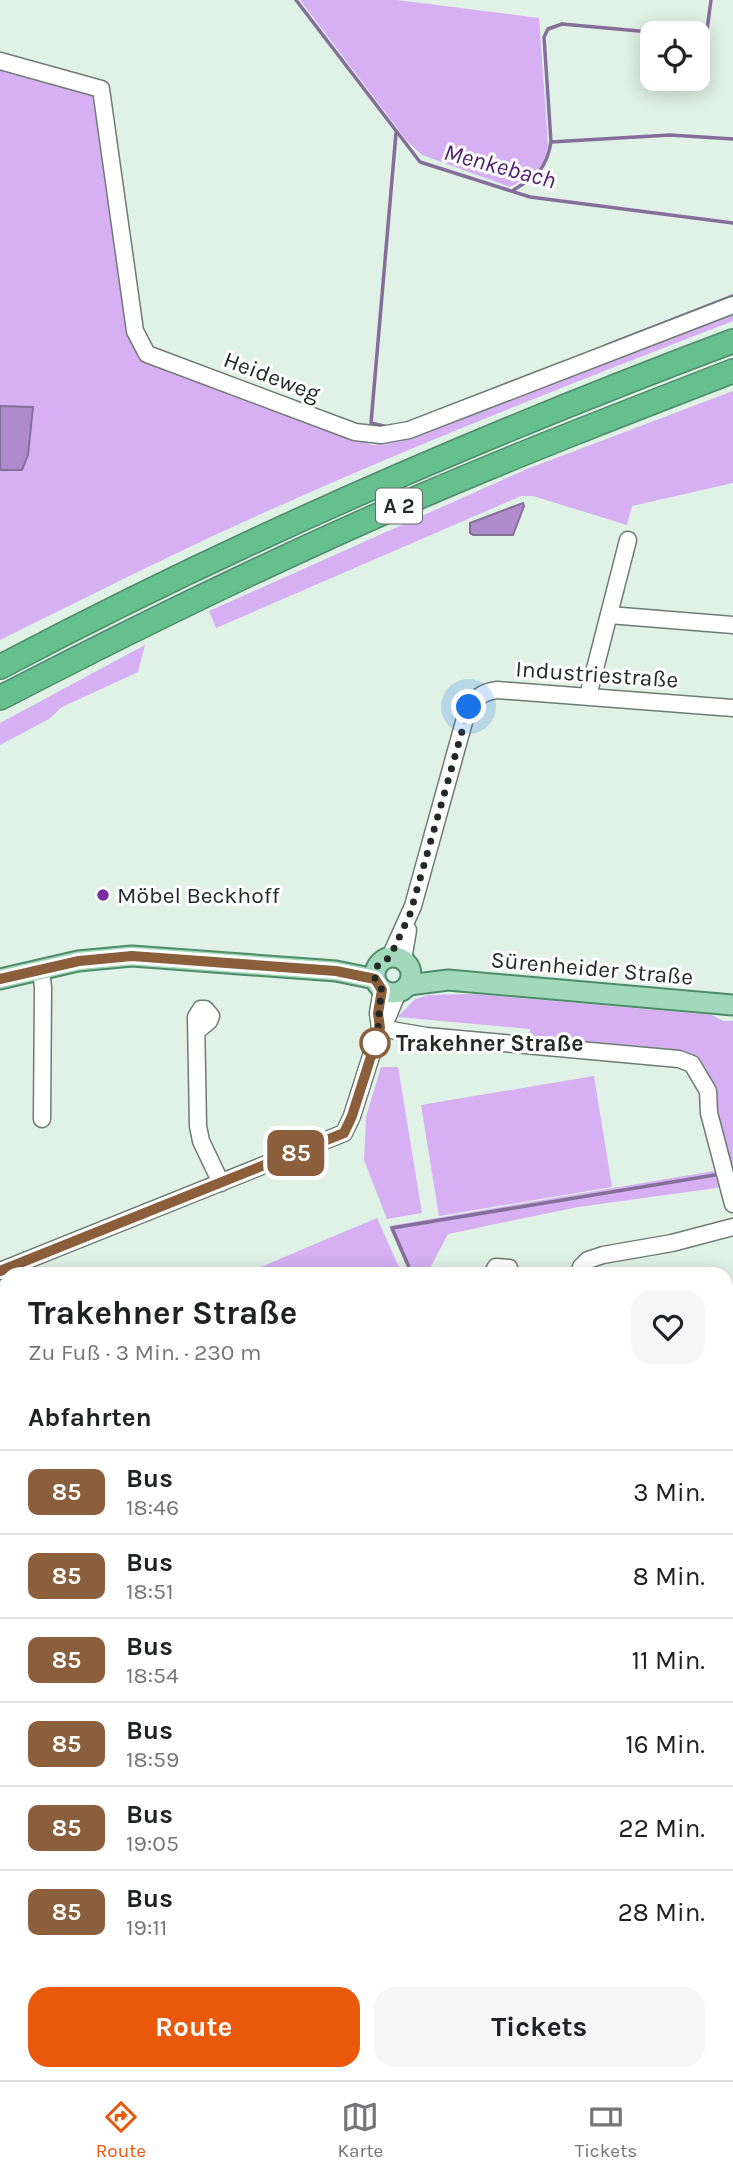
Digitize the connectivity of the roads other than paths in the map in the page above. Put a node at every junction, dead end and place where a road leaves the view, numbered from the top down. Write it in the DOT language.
graph roads {
  1 [pos="0,61"];
  2 [pos="733,305"];
  3 [pos="733,341"];
  4 [pos="733,371"];
  5 [pos="628,540"];
  6 [pos="608,615"];
  7 [pos="733,625"];
  8 [pos="4,662"];
  9 [pos="588,696"];
  10 [pos="0,698"];
  11 [pos="733,708"];
  12 [pos="41,969"];
  13 [pos="393,975"];
  14 [pos="0,979"];
  15 [pos="733,1005"];
  16 [pos="380,1027"];
  17 [pos="197,1031"];
  18 [pos="42,1119"];
  19 [pos="221,1183"];
  20 [pos="733,1203"];
  21 [pos="733,1227"];
  22 [pos="10,1267"];
  23 [pos="581,1267"];
  1 -- 2 [label="street, Heideweg"];
  3 -- 8 [label="highway, A 2"];
  4 -- 10 [label="highway, A 2"];
  5 -- 6 [label="street"];
  6 -- 7 [label="street"];
  6 -- 9 [label="street"];
  9 -- 11 [label="street, Industriestraße"];
  9 -- 13 [label="street, Industriestraße"];
  12 -- 13 [label="main road, Sürenheider Straße"];
  12 -- 14 [label="main road, Sürenheider Straße"];
  12 -- 18 [label="street"];
  13 -- 15 [label="main road, Sürenheider Straße"];
  13 -- 16 [label="street"];
  16 -- 19 [label="street"];
  16 -- 20 [label="street"];
  17 -- 19 [label="street"];
  19 -- 22 [label="street"];
  21 -- 23 [label="street"];
}
